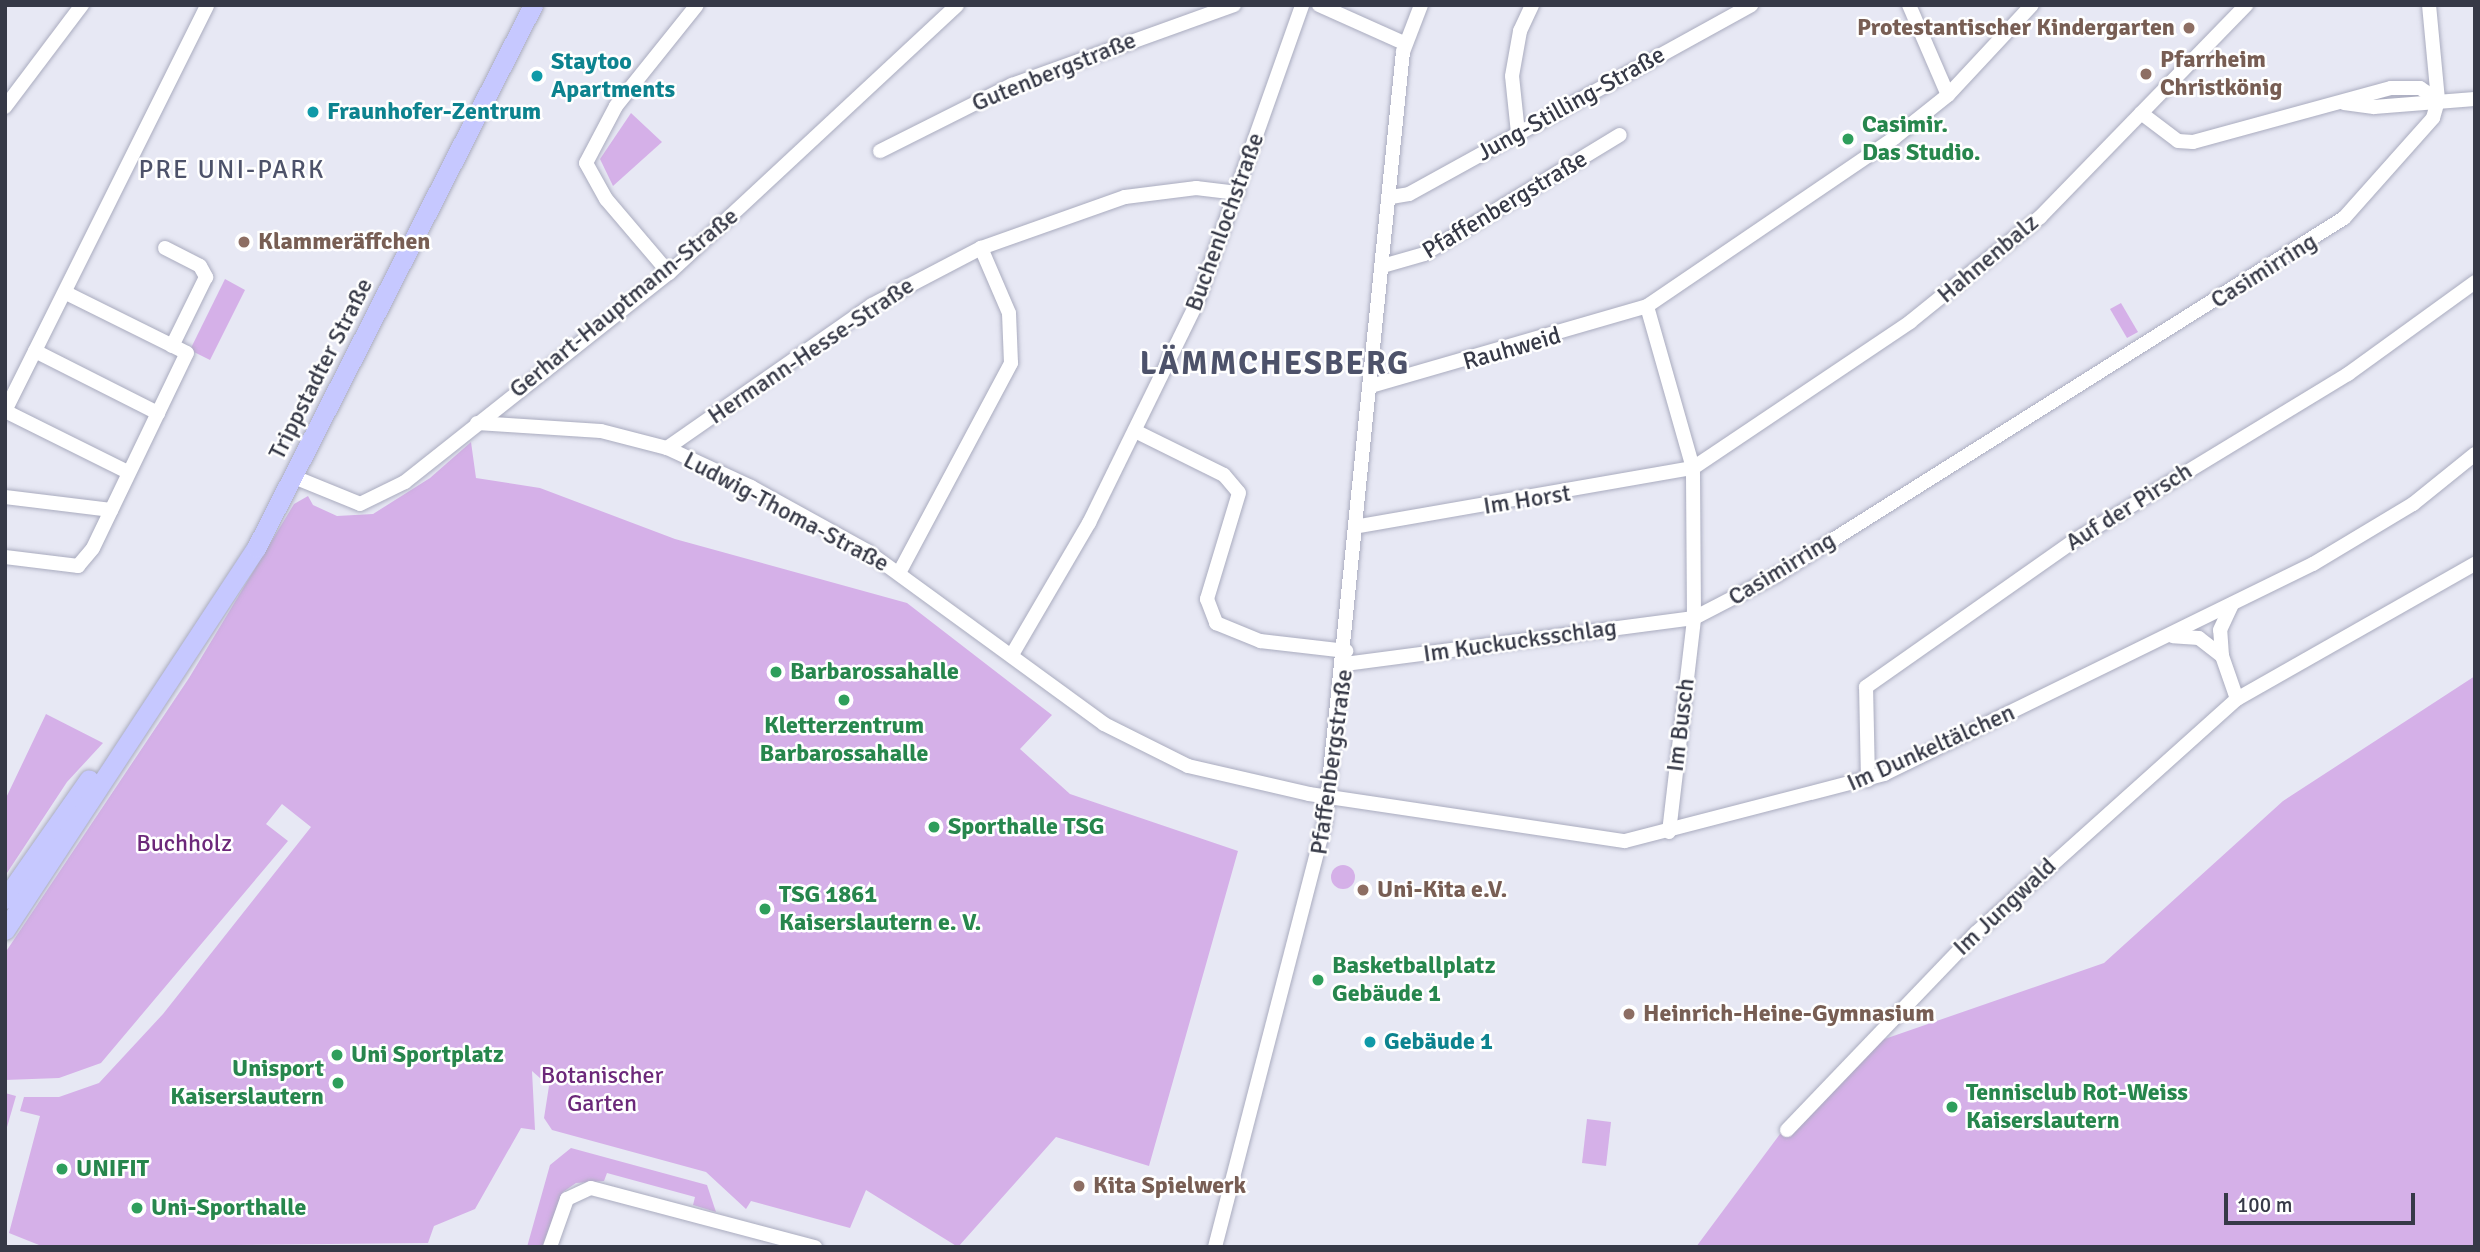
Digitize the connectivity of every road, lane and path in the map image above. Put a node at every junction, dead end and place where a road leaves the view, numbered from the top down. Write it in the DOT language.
graph roads {
  1 [pos="82,5"];
  2 [pos="207,5"];
  3 [pos="533,5"];
  4 [pos="697,5"];
  5 [pos="957,5"];
  6 [pos="1234,5"];
  7 [pos="1302,5"];
  8 [pos="1319,5"];
  9 [pos="1421,5"];
  10 [pos="1532,5"];
  11 [pos="1751,5"];
  12 [pos="1909,5"];
  13 [pos="2032,5"];
  14 [pos="2246,5"];
  15 [pos="2429,5"];
  16 [pos="1404,43"];
  17 [pos="1948,95"];
  18 [pos="2475,99"];
  19 [pos="2438,100"];
  20 [pos="5,107"];
  21 [pos="2141,113"];
  22 [pos="1518,133"];
  23 [pos="1620,135"];
  24 [pos="880,151"];
  25 [pos="1238,192"];
  26 [pos="1391,197"];
  27 [pos="165,248"];
  28 [pos="981,248"];
  29 [pos="1386,265"];
  30 [pos="669,273"];
  31 [pos="2475,282"];
  32 [pos="66,293"];
  33 [pos="1647,306"];
  34 [pos="172,346"];
  35 [pos="35,351"];
  36 [pos="1374,385"];
  37 [pos="5,411"];
  38 [pos="158,413"];
  39 [pos="477,423"];
  40 [pos="1135,431"];
  41 [pos="667,448"];
  42 [pos="2475,454"];
  43 [pos="1693,468"];
  44 [pos="128,472"];
  45 [pos="294,477"];
  46 [pos="5,497"];
  47 [pos="111,510"];
  48 [pos="1360,526"];
  49 [pos="5,557"];
  50 [pos="2475,564"];
  51 [pos="899,573"];
  52 [pos="2232,604"];
  53 [pos="1694,618"];
  54 [pos="2171,636"];
  55 [pos="1013,653"];
  56 [pos="2222,656"];
  57 [pos="1346,657"];
  58 [pos="2237,699"];
  59 [pos="125,739"];
  60 [pos="1868,780"];
  61 [pos="1329,797"];
  62 [pos="1669,832"];
  63 [pos="5,899"];
  64 [pos="5,930"];
  65 [pos="1787,1130"];
  66 [pos="550,1247"];
  67 [pos="815,1247"];
  68 [pos="1215,1247"];
  1 -- 20 [label="street"];
  2 -- 32 [label="street"];
  3 -- 45 [label="main road, Trippstadter Straße"];
  4 -- 30 [label="street"];
  5 -- 30 [label="street, Gerhart-Hauptmann-Straße"];
  6 -- 24 [label="street, Gutenbergstraße"];
  7 -- 25 [label="street, Buchenlochstraße"];
  8 -- 16 [label="street"];
  9 -- 16 [label="street, Pfaffenbergstraße"];
  10 -- 22 [label="street"];
  11 -- 22 [label="street, Jung-Stilling-Straße"];
  12 -- 17 [label="street"];
  13 -- 17 [label="street"];
  14 -- 21 [label="street, Hahnenbalz"];
  15 -- 19 [label="street"];
  16 -- 26 [label="street, Pfaffenbergstraße"];
  17 -- 33 [label="street"];
  18 -- 19 [label="street"];
  19 -- 21 [label="street"];
  19 -- 53 [label="street, Casimirring"];
  21 -- 43 [label="street, Hahnenbalz"];
  22 -- 26 [label="street, Jung-Stilling-Straße"];
  23 -- 29 [label="street, Pfaffenbergstraße"];
  25 -- 28 [label="street, Hermann-Hesse-Straße"];
  25 -- 40 [label="street, Buchenlochstraße"];
  26 -- 29 [label="street, Pfaffenbergstraße"];
  27 -- 34 [label="street"];
  28 -- 41 [label="street, Hermann-Hesse-Straße"];
  28 -- 51 [label="street"];
  29 -- 36 [label="street, Pfaffenbergstraße"];
  30 -- 39 [label="street, Gerhart-Hauptmann-Straße"];
  31 -- 60 [label="street, Auf der Pirsch"];
  32 -- 34 [label="street"];
  32 -- 35 [label="street"];
  33 -- 36 [label="street, Rauhweid"];
  33 -- 43 [label="street, Casimirring"];
  34 -- 38 [label="street"];
  35 -- 37 [label="street"];
  35 -- 38 [label="street"];
  36 -- 48 [label="street, Pfaffenbergstraße"];
  37 -- 44 [label="street"];
  38 -- 44 [label="street"];
  39 -- 41 [label="street, Ludwig-Thoma-Straße"];
  39 -- 45 [label="street, Gerhart-Hauptmann-Straße"];
  40 -- 55 [label="street, Buchenlochstraße"];
  40 -- 57 [label="street, Im Kuckucksschlag"];
  41 -- 51 [label="street, Ludwig-Thoma-Straße"];
  42 -- 52 [label="street, Im Dunkeltälchen"];
  43 -- 48 [label="street, Im Horst"];
  43 -- 53 [label="street, Casimirring"];
  44 -- 47 [label="street"];
  45 -- 59 [label="main road, Trippstadter Straße"];
  46 -- 47 [label="street"];
  47 -- 49 [label="street"];
  48 -- 57 [label="street, Pfaffenbergstraße"];
  50 -- 58 [label="street, Im Jungwald"];
  51 -- 55 [label="street, Ludwig-Thoma-Straße"];
  52 -- 54 [label="street, Im Dunkeltälchen"];
  52 -- 56 [label="street"];
  53 -- 57 [label="street, Im Kuckucksschlag"];
  53 -- 62 [label="street, Im Busch"];
  54 -- 56 [label="street"];
  54 -- 60 [label="street, Im Dunkeltälchen"];
  55 -- 61 [label="street, Im Dunkeltälchen"];
  56 -- 58 [label="street"];
  57 -- 61 [label="street, Pfaffenbergstraße"];
  58 -- 65 [label="street, Im Jungwald"];
  59 -- 63 [label="main road, Trippstadter Straße"];
  59 -- 64 [label="main road, Trippstadter Straße"];
  60 -- 62 [label="street, Im Dunkeltälchen"];
  61 -- 62 [label="street, Im Dunkeltälchen"];
  61 -- 68 [label="street, Pfaffenbergstraße"];
  66 -- 67 [label="street"];
}
